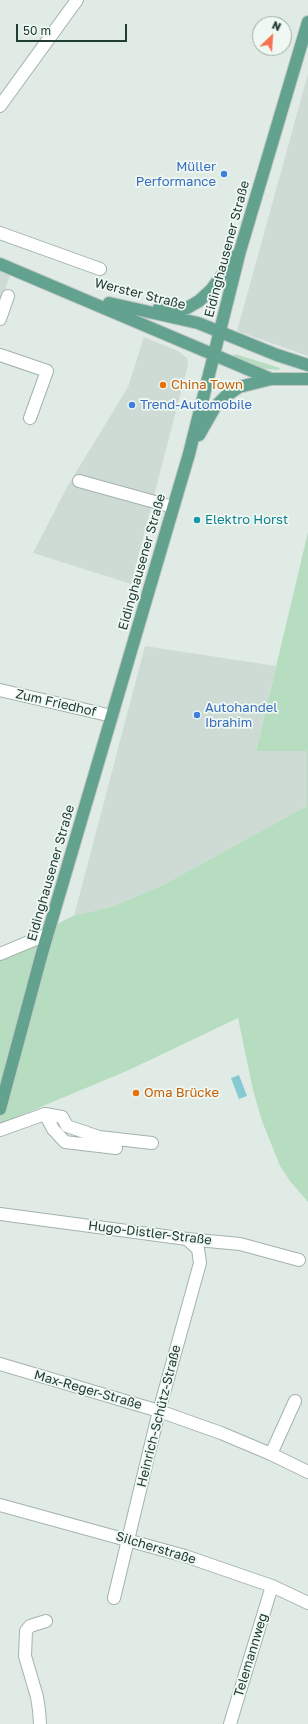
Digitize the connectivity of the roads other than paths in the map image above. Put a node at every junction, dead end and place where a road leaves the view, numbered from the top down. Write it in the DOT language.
graph roads {
  1 [pos="77,0"];
  2 [pos="308,22"];
  3 [pos="0,106"];
  4 [pos="0,233"];
  5 [pos="240,251"];
  6 [pos="0,264"];
  7 [pos="100,268"];
  8 [pos="54,286"];
  9 [pos="8,296"];
  10 [pos="111,304"];
  11 [pos="0,319"];
  12 [pos="219,332"];
  13 [pos="0,355"];
  14 [pos="213,355"];
  15 [pos="308,365"];
  16 [pos="271,379"];
  17 [pos="308,379"];
  18 [pos="30,418"];
  19 [pos="189,454"];
  20 [pos="79,481"];
  21 [pos="173,507"];
  22 [pos="0,690"];
  23 [pos="112,716"];
  24 [pos="48,934"];
  25 [pos="0,954"];
  26 [pos="0,1109"];
  27 [pos="45,1114"];
  28 [pos="0,1130"];
  29 [pos="152,1143"];
  30 [pos="116,1148"];
  31 [pos="0,1214"];
  32 [pos="187,1239"];
  33 [pos="299,1260"];
  34 [pos="0,1364"];
  35 [pos="295,1401"];
  36 [pos="158,1411"];
  37 [pos="272,1454"];
  38 [pos="308,1472"];
  39 [pos="0,1505"];
  40 [pos="129,1539"];
  41 [pos="272,1586"];
  42 [pos="114,1598"];
  43 [pos="308,1602"];
  44 [pos="46,1621"];
  45 [pos="40,1724"];
  46 [pos="230,1724"];
  1 -- 3 [label="street"];
  2 -- 5 [label="main road, Eidinghausener Straße"];
  4 -- 7 [label="street"];
  5 -- 10 [label="main road"];
  5 -- 12 [label="main road, Eidinghausener Straße"];
  6 -- 8 [label="main road, Werster Straße"];
  8 -- 10 [label="main road, Werster Straße"];
  8 -- 14 [label="main road, Werster Straße"];
  9 -- 11 [label="street"];
  10 -- 12 [label="main road, Werster Straße"];
  12 -- 14 [label="main road, Eidinghausener Straße"];
  12 -- 15 [label="main road, Werster Straße"];
  13 -- 18 [label="street"];
  14 -- 16 [label="main road, Werster Straße"];
  14 -- 19 [label="main road, Eidinghausener Straße"];
  16 -- 17 [label="main road"];
  16 -- 19 [label="main road"];
  19 -- 21 [label="main road, Eidinghausener Straße"];
  20 -- 21 [label="street"];
  21 -- 23 [label="main road, Eidinghausener Straße"];
  22 -- 23 [label="street, Zum Friedhof"];
  23 -- 24 [label="main road, Eidinghausener Straße"];
  24 -- 25 [label="street"];
  24 -- 26 [label="main road, Eidinghausener Straße"];
  27 -- 28 [label="street"];
  27 -- 29 [label="street"];
  27 -- 30 [label="street"];
  31 -- 32 [label="street, Hugo-Distler-Straße"];
  32 -- 33 [label="street, Hugo-Distler-Straße"];
  32 -- 36 [label="street, Heinrich-Schütz-Straße"];
  34 -- 36 [label="street, Max-Reger-Straße"];
  35 -- 37 [label="street"];
  36 -- 37 [label="street, Max-Reger-Straße"];
  36 -- 40 [label="street, Heinrich-Schütz-Straße"];
  37 -- 38 [label="street, Max-Reger-Straße"];
  39 -- 40 [label="street, Silcherstraße"];
  40 -- 41 [label="street, Silcherstraße"];
  40 -- 42 [label="street, Heinrich-Schütz-Straße"];
  41 -- 43 [label="street, Silcherstraße"];
  41 -- 46 [label="street, Telemannweg"];
  44 -- 45 [label="street"];
}
